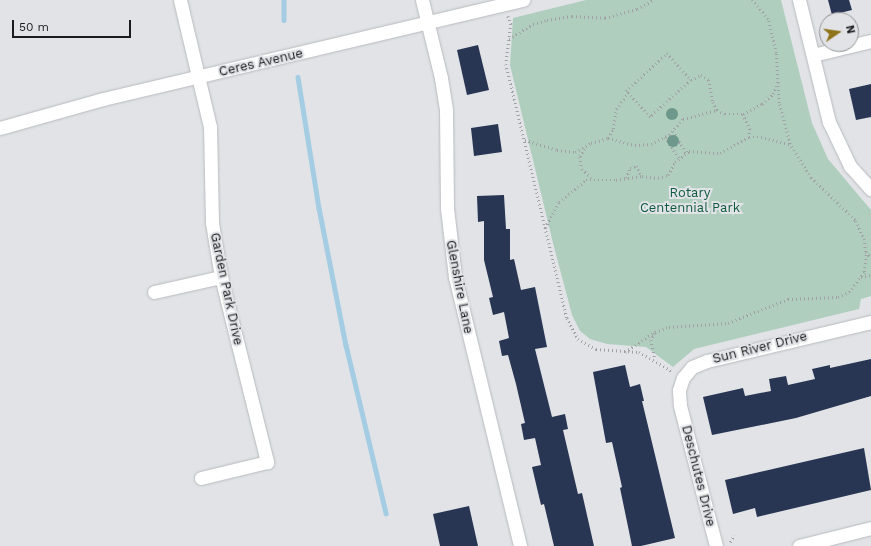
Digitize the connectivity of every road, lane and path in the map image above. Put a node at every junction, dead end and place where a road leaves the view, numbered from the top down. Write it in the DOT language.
graph roads {
  1 [pos="180,0"];
  2 [pos="422,0"];
  3 [pos="523,0"];
  4 [pos="653,0"];
  5 [pos="752,0"];
  6 [pos="800,0"];
  7 [pos="756,2"];
  8 [pos="505,4"];
  9 [pos="428,23"];
  10 [pos="509,39"];
  11 [pos="871,41"];
  12 [pos="813,55"];
  13 [pos="199,77"];
  14 [pos="779,79"];
  15 [pos="691,80"];
  16 [pos="628,93"];
  17 [pos="717,110"];
  18 [pos="743,114"];
  19 [pos="0,128"];
  20 [pos="673,131"];
  21 [pos="665,137"];
  22 [pos="749,137"];
  23 [pos="608,138"];
  24 [pos="524,140"];
  25 [pos="680,142"];
  26 [pos="790,144"];
  27 [pos="672,147"];
  28 [pos="585,148"];
  29 [pos="687,153"];
  30 [pos="679,158"];
  31 [pos="642,176"];
  32 [pos="592,178"];
  33 [pos="626,178"];
  34 [pos="871,189"];
  35 [pos="545,228"];
  36 [pos="866,251"];
  37 [pos="871,257"];
  38 [pos="871,274"];
  39 [pos="221,277"];
  40 [pos="861,277"];
  41 [pos="154,292"];
  42 [pos="871,322"];
  43 [pos="655,332"];
  44 [pos="625,352"];
  45 [pos="655,359"];
  46 [pos="683,378"];
  47 [pos="202,478"];
  48 [pos="871,528"];
  49 [pos="734,535"];
  50 [pos="730,542"];
  51 [pos="520,546"];
  52 [pos="716,546"];
  53 [pos="799,546"];
  1 -- 13 [label="street, Garden Park Drive"];
  2 -- 9 [label="street, Glenshire Lane"];
  3 -- 8 [label="street, Ceres Avenue"];
  4 -- 10 [label="path"];
  5 -- 7 [label="path"];
  6 -- 12 [label="street"];
  7 -- 14 [label="path"];
  8 -- 9 [label="street, Ceres Avenue"];
  8 -- 10 [label="path"];
  9 -- 13 [label="street, Ceres Avenue"];
  9 -- 51 [label="street, Glenshire Lane"];
  10 -- 24 [label="path"];
  11 -- 12 [label="street"];
  12 -- 34 [label="street"];
  13 -- 19 [label="street, Ceres Avenue"];
  13 -- 39 [label="street, Garden Park Drive"];
  14 -- 18 [label="path"];
  14 -- 26 [label="path"];
  15 -- 16 [label="path"];
  15 -- 16 [label="path"];
  15 -- 17 [label="path"];
  16 -- 23 [label="path"];
  17 -- 18 [label="path"];
  17 -- 20 [label="path"];
  18 -- 22 [label="path"];
  20 -- 21 [label="path"];
  20 -- 25 [label="path"];
  21 -- 23 [label="path"];
  21 -- 27 [label="path"];
  22 -- 26 [label="path"];
  22 -- 29 [label="path"];
  23 -- 28 [label="path"];
  24 -- 28 [label="path"];
  24 -- 35 [label="path"];
  25 -- 27 [label="path"];
  25 -- 29 [label="path"];
  26 -- 36 [label="path"];
  27 -- 30 [label="path"];
  28 -- 32 [label="path"];
  29 -- 30 [label="path"];
  30 -- 31 [label="path"];
  31 -- 33 [label="path"];
  31 -- 33 [label="path"];
  32 -- 33 [label="path"];
  32 -- 35 [label="path"];
  35 -- 44 [label="path"];
  36 -- 37 [label="path"];
  36 -- 40 [label="path"];
  38 -- 40 [label="path"];
  39 -- 41 [label="street"];
  39 -- 47 [label="street, Garden Park Drive"];
  40 -- 43 [label="path"];
  42 -- 46 [label="street, Sun River Drive"];
  43 -- 44 [label="path"];
  43 -- 45 [label="path"];
  44 -- 45 [label="path"];
  45 -- 46 [label="path"];
  46 -- 52 [label="street, Deschutes Drive"];
  48 -- 53 [label="street"];
  49 -- 50 [label="path"];
}
